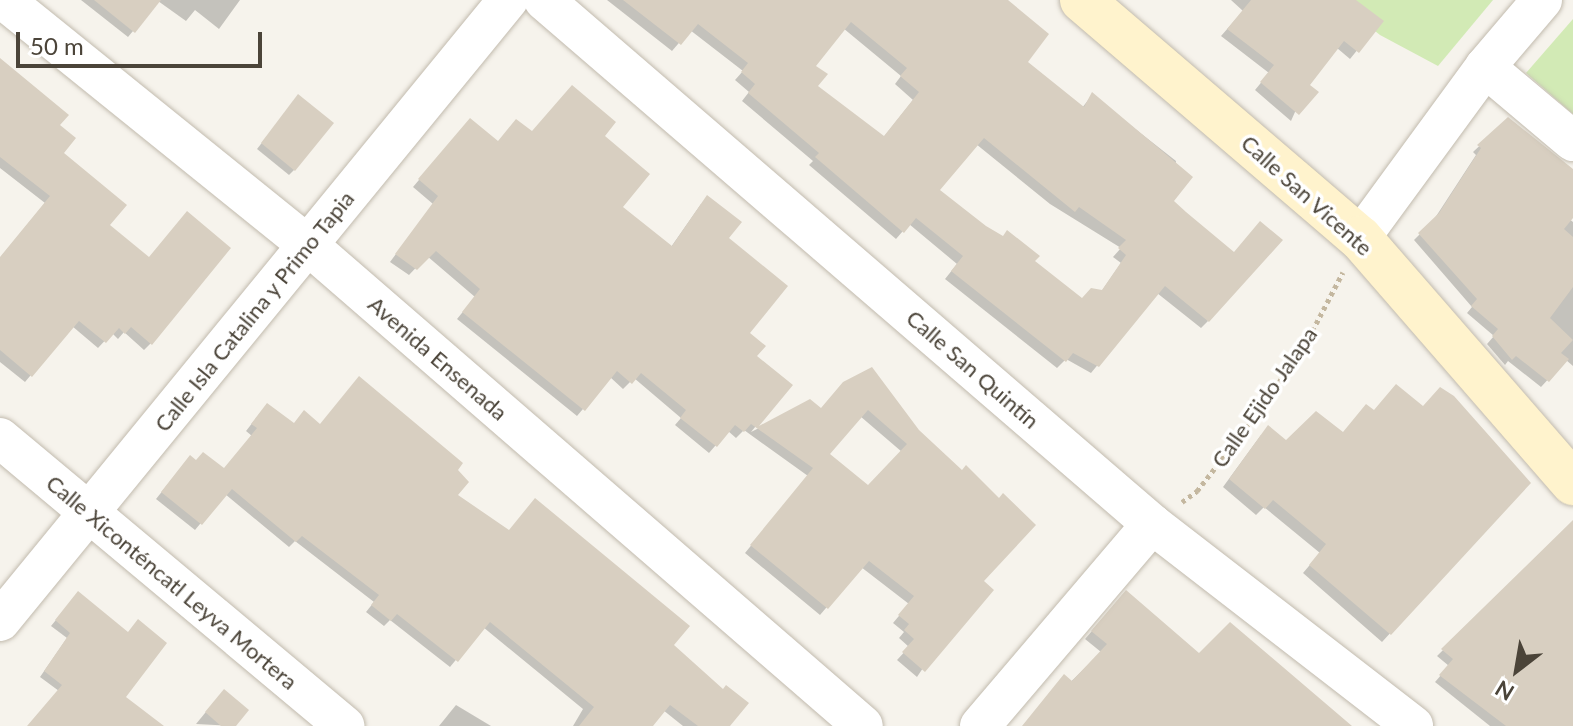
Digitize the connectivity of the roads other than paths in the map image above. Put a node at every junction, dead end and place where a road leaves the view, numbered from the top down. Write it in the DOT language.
graph roads {
  1 [pos="4,0"];
  2 [pos="508,0"];
  3 [pos="544,0"];
  4 [pos="1082,0"];
  5 [pos="1542,0"];
  6 [pos="1485,67"];
  7 [pos="1573,141"];
  8 [pos="1360,238"];
  9 [pos="308,245"];
  10 [pos="0,438"];
  11 [pos="1573,483"];
  12 [pos="89,513"];
  13 [pos="1152,524"];
  14 [pos="0,621"];
  15 [pos="344,726"];
  16 [pos="863,726"];
  17 [pos="980,726"];
  18 [pos="1413,726"];
  1 -- 9 [label="street, Avenida Ensenada"];
  2 -- 9 [label="street, Calle Isla Catalina y Primo Tapia"];
  3 -- 13 [label="street, Calle San Quintín"];
  4 -- 8 [label="street, Calle San Vicente"];
  5 -- 6 [label="street"];
  6 -- 7 [label="street"];
  6 -- 8 [label="street"];
  8 -- 11 [label="street, Calle San Vicente"];
  9 -- 12 [label="street, Calle Isla Catalina y Primo Tapia"];
  9 -- 16 [label="street, Avenida Ensenada"];
  10 -- 12 [label="street, Calle Xiconténcatl Leyva Mortera"];
  12 -- 14 [label="street, Calle Isla Catalina y Primo Tapia"];
  12 -- 15 [label="street, Calle Xiconténcatl Leyva Mortera"];
  13 -- 17 [label="street"];
  13 -- 18 [label="street, Calle San Quintín"];
}
